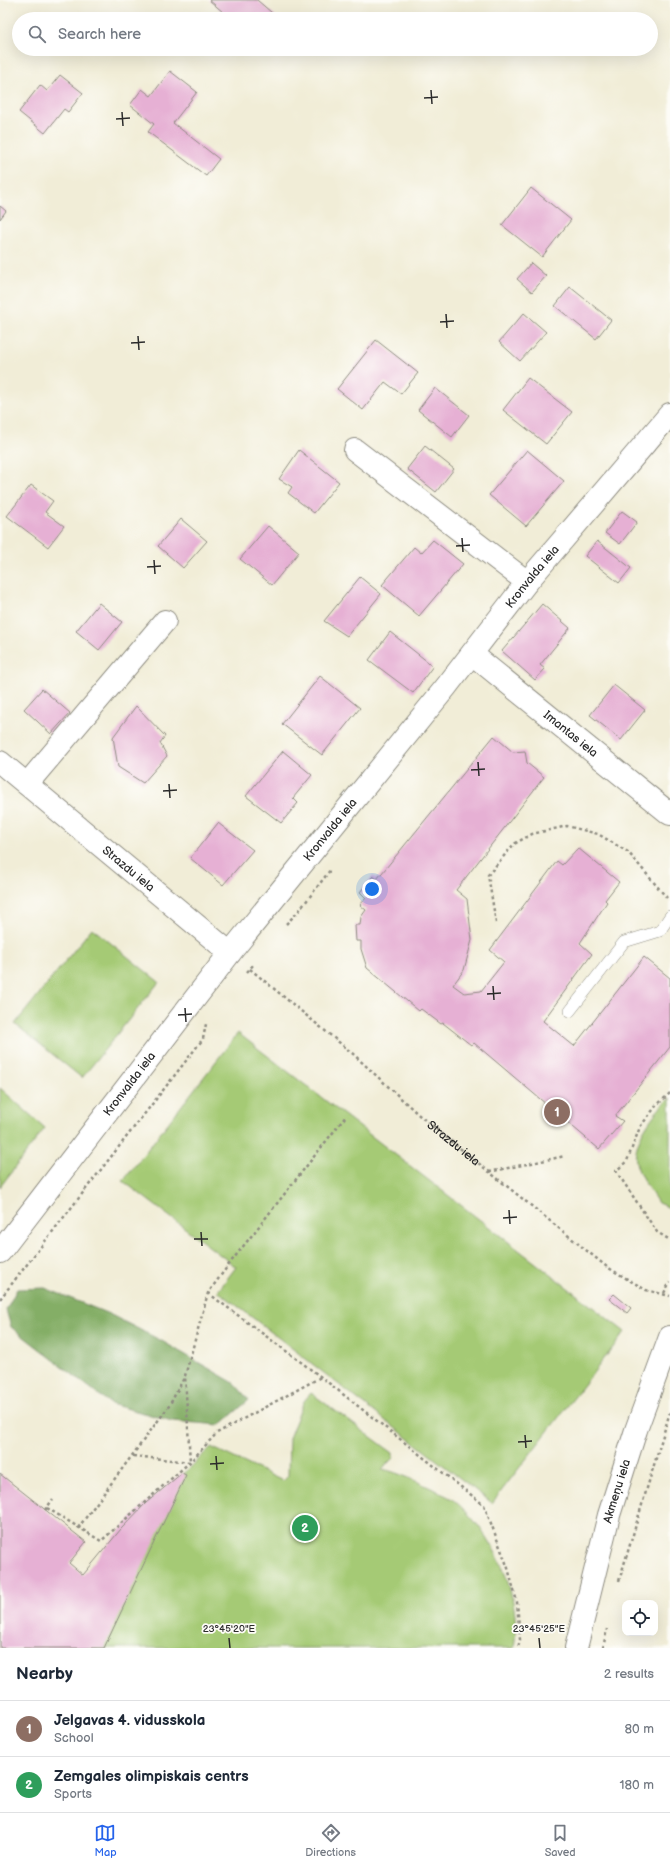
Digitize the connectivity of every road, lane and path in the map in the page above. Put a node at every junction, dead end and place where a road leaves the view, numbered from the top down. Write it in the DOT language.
graph roads {
  1 [pos="670,414"];
  2 [pos="355,450"];
  3 [pos="527,582"];
  4 [pos="165,621"];
  5 [pos="472,654"];
  6 [pos="0,762"];
  7 [pos="27,784"];
  8 [pos="670,814"];
  9 [pos="670,901"];
  10 [pos="670,916"];
  11 [pos="496,924"];
  12 [pos="230,953"];
  13 [pos="245,975"];
  14 [pos="570,1011"];
  15 [pos="207,1017"];
  16 [pos="670,1093"];
  17 [pos="346,1116"];
  18 [pos="564,1156"];
  19 [pos="488,1172"];
  20 [pos="670,1240"];
  21 [pos="0,1252"];
  22 [pos="670,1282"];
  23 [pos="208,1292"];
  24 [pos="664,1293"];
  25 [pos="670,1296"];
  26 [pos="0,1299"];
  27 [pos="670,1337"];
  28 [pos="185,1376"];
  29 [pos="321,1377"];
  30 [pos="670,1411"];
  31 [pos="132,1455"];
  32 [pos="190,1462"];
  33 [pos="53,1500"];
  34 [pos="78,1528"];
  35 [pos="617,1589"];
  36 [pos="608,1625"];
  37 [pos="518,1648"];
  38 [pos="576,1648"];
  39 [pos="603,1648"];
  1 -- 3 [label="street, Kronvalda iela"];
  2 -- 3 [label="street"];
  3 -- 5 [label="street, Kronvalda iela"];
  4 -- 7 [label="street"];
  5 -- 8 [label="street, Imantas iela"];
  5 -- 12 [label="street, Kronvalda iela"];
  6 -- 7 [label="street, Strazdu iela"];
  7 -- 12 [label="street, Strazdu iela"];
  9 -- 11 [label="path"];
  10 -- 14 [label="lane"];
  12 -- 21 [label="street, Kronvalda iela"];
  13 -- 19 [label="path, Strazdu iela"];
  15 -- 26 [label="path"];
  16 -- 20 [label="path"];
  17 -- 23 [label="path"];
  18 -- 19 [label="path"];
  19 -- 24 [label="path, Strazdu iela"];
  22 -- 24 [label="path"];
  23 -- 28 [label="path"];
  23 -- 29 [label="path"];
  24 -- 25 [label="path, Strazdu iela"];
  27 -- 38 [label="street, Akmeņu iela"];
  28 -- 31 [label="path"];
  28 -- 32 [label="path"];
  29 -- 32 [label="path"];
  29 -- 37 [label="path"];
  30 -- 35 [label="path"];
  31 -- 32 [label="path"];
  31 -- 34 [label="path"];
  32 -- 34 [label="path"];
  33 -- 34 [label="path"];
  36 -- 39 [label="path"];
}
